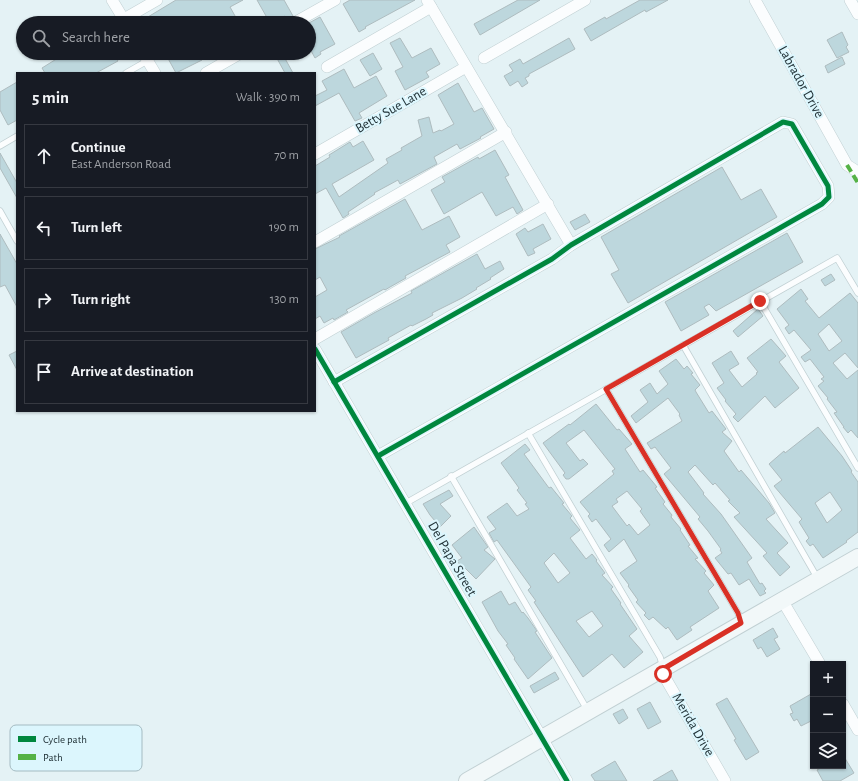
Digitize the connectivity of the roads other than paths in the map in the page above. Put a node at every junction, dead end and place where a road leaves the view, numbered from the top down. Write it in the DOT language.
graph roads {
  1 [pos="112,0"];
  2 [pos="157,0"];
  3 [pos="335,0"];
  4 [pos="585,0"];
  5 [pos="755,0"];
  6 [pos="850,0"];
  7 [pos="429,4"];
  8 [pos="858,14"];
  9 [pos="122,16"];
  10 [pos="133,16"];
  11 [pos="306,16"];
  12 [pos="484,58"];
  13 [pos="141,60"];
  14 [pos="147,60"];
  15 [pos="229,60"];
  16 [pos="327,67"];
  17 [pos="466,67"];
  18 [pos="127,72"];
  19 [pos="154,72"];
  20 [pos="208,72"];
  21 [pos="506,132"];
  22 [pos="16,137"];
  23 [pos="0,146"];
  24 [pos="316,153"];
  25 [pos="858,172"];
  26 [pos="548,204"];
  27 [pos="0,211"];
  28 [pos="16,239"];
  29 [pos="316,241"];
  30 [pos="571,245"];
  31 [pos="858,293"];
  32 [pos="760,301"];
  33 [pos="316,338"];
  34 [pos="683,345"];
  35 [pos="316,351"];
  36 [pos="334,382"];
  37 [pos="606,389"];
  38 [pos="528,433"];
  39 [pos="378,456"];
  40 [pos="858,468"];
  41 [pos="451,476"];
  42 [pos="406,503"];
  43 [pos="858,557"];
  44 [pos="819,579"];
  45 [pos="782,600"];
  46 [pos="741,623"];
  47 [pos="818,661"];
  48 [pos="663,669"];
  49 [pos="846,709"];
  50 [pos="588,712"];
  51 [pos="858,730"];
  52 [pos="542,738"];
  53 [pos="467,781"];
  54 [pos="567,781"];
  55 [pos="725,781"];
  1 -- 9 [label="street"];
  2 -- 10 [label="street"];
  3 -- 11 [label="street"];
  4 -- 12 [label="street"];
  5 -- 25 [label="street, Labrador Drive"];
  6 -- 8 [label="street"];
  7 -- 16 [label="street"];
  7 -- 17 [label="street"];
  13 -- 18 [label="lane"];
  14 -- 19 [label="street"];
  15 -- 20 [label="street"];
  17 -- 21 [label="street"];
  17 -- 24 [label="street, Betty Sue Lane"];
  21 -- 26 [label="street"];
  21 -- 29 [label="street"];
  22 -- 23 [label="lane"];
  26 -- 30 [label="street"];
  26 -- 33 [label="street"];
  27 -- 28 [label="lane"];
  30 -- 36 [label="street"];
  30 -- 39 [label="street"];
  31 -- 32 [label="lane"];
  32 -- 34 [label="lane"];
  32 -- 40 [label="lane"];
  34 -- 37 [label="lane"];
  34 -- 44 [label="lane"];
  35 -- 36 [label="street, Del Papa Street"];
  36 -- 39 [label="street, Del Papa Street"];
  37 -- 38 [label="lane"];
  37 -- 46 [label="lane"];
  38 -- 41 [label="lane"];
  38 -- 48 [label="lane"];
  39 -- 42 [label="street, Del Papa Street"];
  41 -- 42 [label="lane"];
  41 -- 50 [label="lane"];
  42 -- 52 [label="street, Del Papa Street"];
  43 -- 44 [label="street"];
  44 -- 45 [label="street"];
  45 -- 46 [label="street"];
  45 -- 47 [label="street"];
  46 -- 48 [label="street"];
  48 -- 50 [label="street"];
  48 -- 55 [label="street, Merida Drive"];
  49 -- 51 [label="street"];
  50 -- 52 [label="street"];
  52 -- 53 [label="street"];
  52 -- 54 [label="street, Del Papa Street"];
}
